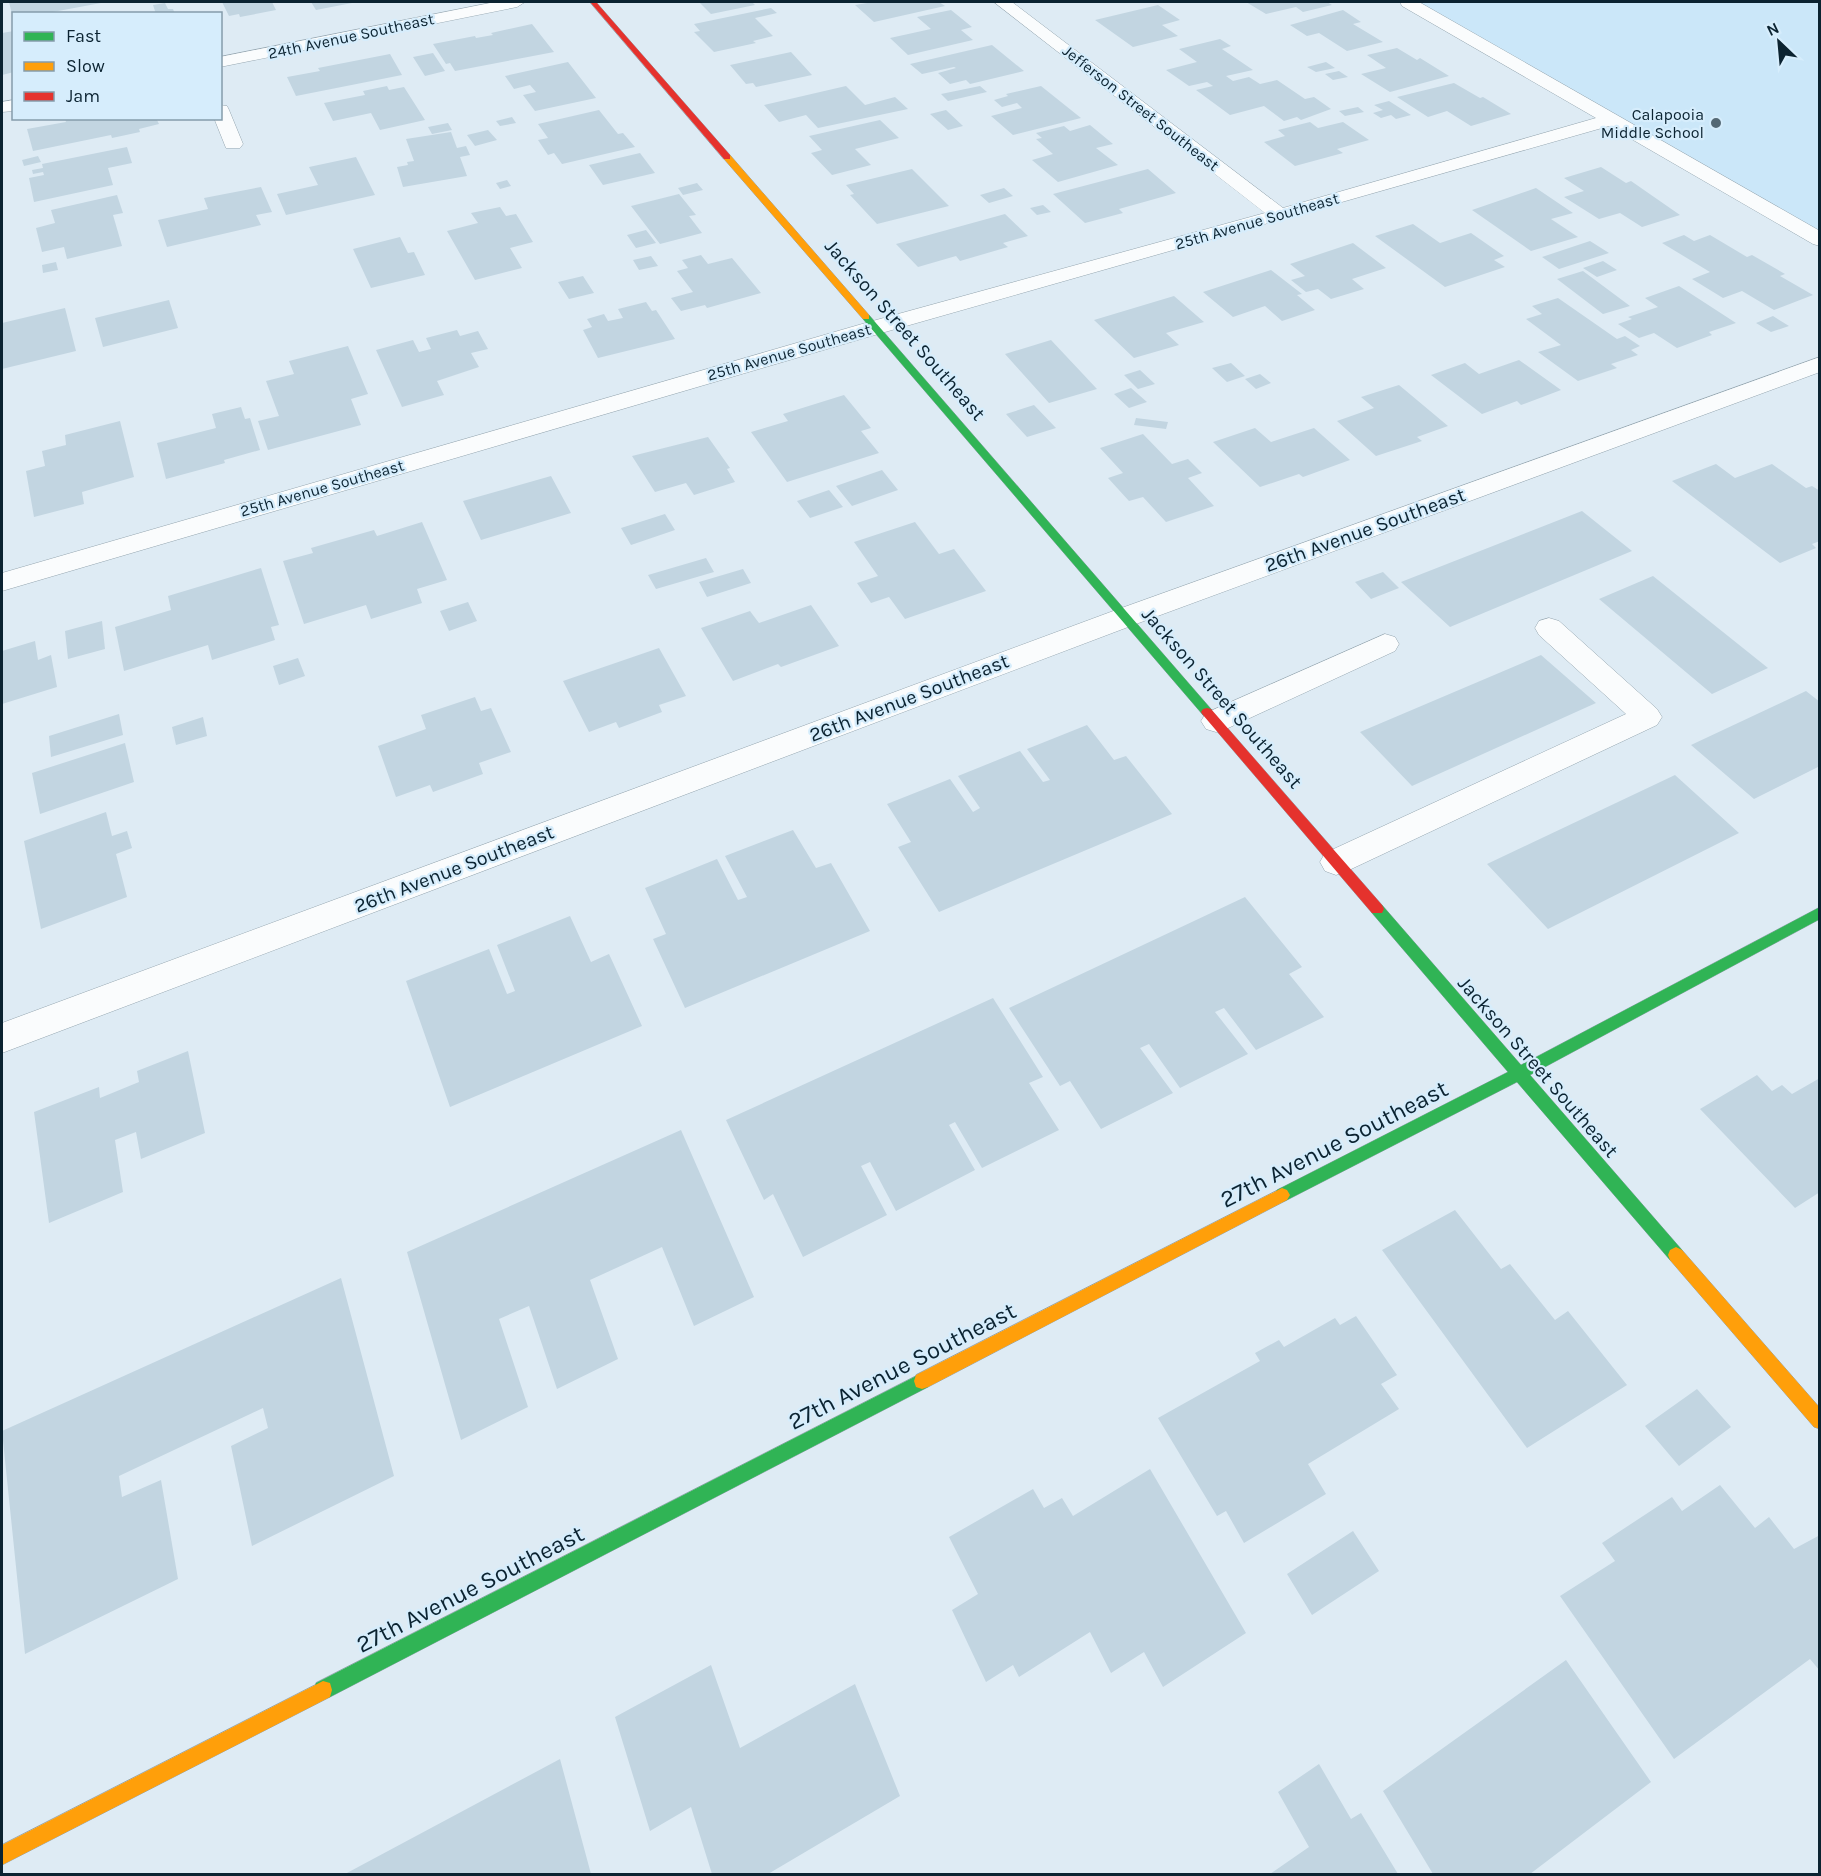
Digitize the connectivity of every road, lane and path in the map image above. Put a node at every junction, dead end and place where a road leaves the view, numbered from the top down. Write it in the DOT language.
graph roads {
  1 [pos="517,2"];
  2 [pos="593,2"];
  3 [pos="1002,2"];
  4 [pos="1408,2"];
  5 [pos="222,62"];
  6 [pos="222,115"];
  7 [pos="1613,119"];
  8 [pos="233,144"];
  9 [pos="1280,215"];
  10 [pos="1820,240"];
  11 [pos="877,327"];
  12 [pos="1820,364"];
  13 [pos="2,582"];
  14 [pos="1126,617"];
  15 [pos="1549,628"];
  16 [pos="1385,644"];
  17 [pos="1216,721"];
  18 [pos="1336,861"];
  19 [pos="1820,912"];
  20 [pos="2,1038"];
  21 [pos="1518,1074"];
  22 [pos="1820,1421"];
  23 [pos="2,1855"];
  1 -- 5 [label="street, 24th Avenue Southeast"];
  2 -- 11 [label="street, Jackson Street Southeast"];
  3 -- 9 [label="street, Jefferson Street Southeast"];
  4 -- 7 [label="street"];
  6 -- 8 [label="street"];
  7 -- 9 [label="street, 25th Avenue Southeast"];
  7 -- 10 [label="street"];
  9 -- 11 [label="street, 25th Avenue Southeast"];
  11 -- 13 [label="street, 25th Avenue Southeast"];
  11 -- 14 [label="street, Jackson Street Southeast"];
  12 -- 14 [label="street, 26th Avenue Southeast"];
  14 -- 17 [label="street, Jackson Street Southeast"];
  14 -- 20 [label="street, 26th Avenue Southeast"];
  15 -- 18 [label="street"];
  16 -- 17 [label="street"];
  17 -- 18 [label="street, Jackson Street Southeast"];
  18 -- 21 [label="street, Jackson Street Southeast"];
  19 -- 21 [label="street, 27th Avenue Southeast"];
  21 -- 22 [label="street, Jackson Street Southeast"];
  21 -- 23 [label="street, 27th Avenue Southeast"];
}
